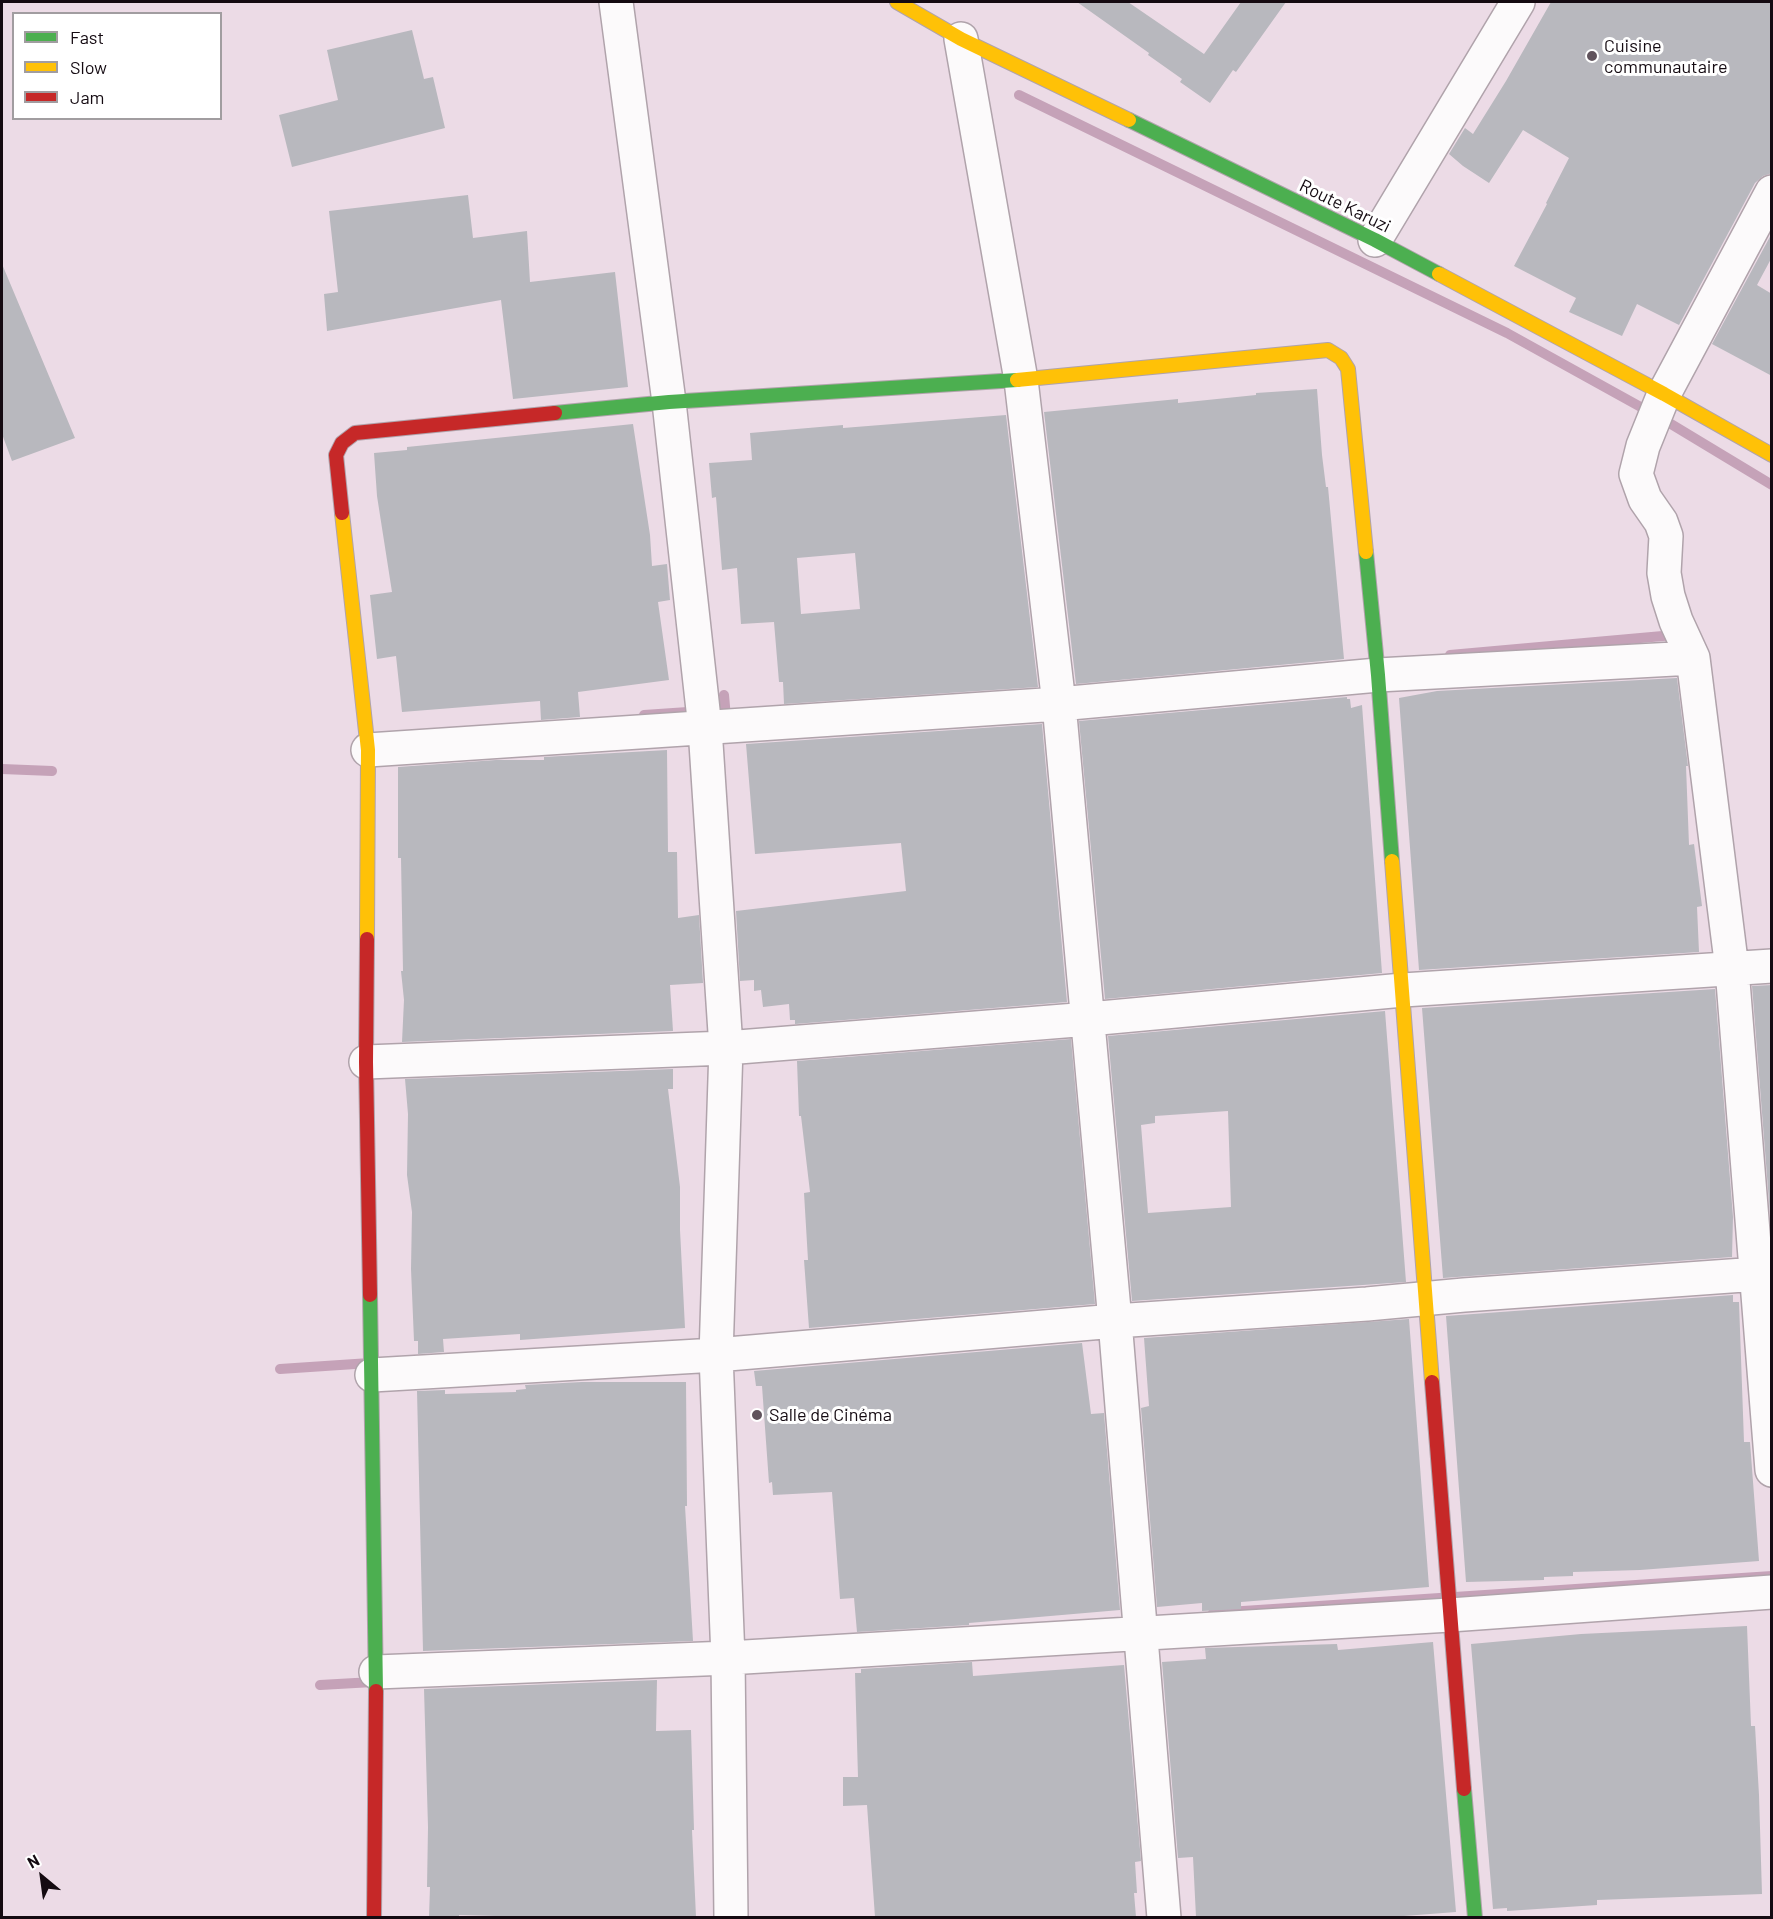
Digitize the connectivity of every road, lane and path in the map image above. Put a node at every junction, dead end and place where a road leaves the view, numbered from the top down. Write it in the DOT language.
graph roads {
  1 [pos="616,2"];
  2 [pos="897,2"];
  3 [pos="1518,2"];
  4 [pos="961,39"];
  5 [pos="1772,192"];
  6 [pos="1375,240"];
  7 [pos="1021,380"];
  8 [pos="1664,394"];
  9 [pos="669,402"];
  10 [pos="1772,455"];
  11 [pos="1693,658"];
  12 [pos="1378,675"];
  13 [pos="1059,704"];
  14 [pos="705,728"];
  15 [pos="368,750"];
  16 [pos="1772,966"];
  17 [pos="1732,969"];
  18 [pos="1403,990"];
  19 [pos="1089,1019"];
  20 [pos="726,1048"];
  21 [pos="366,1062"];
  22 [pos="1764,1274"];
  23 [pos="1426,1299"];
  24 [pos="1115,1321"];
  25 [pos="716,1355"];
  26 [pos="372,1375"];
  27 [pos="1772,1470"];
  28 [pos="1772,1592"];
  29 [pos="1450,1615"];
  30 [pos="1140,1632"];
  31 [pos="728,1659"];
  32 [pos="376,1672"];
  33 [pos="374,1917"];
  34 [pos="730,1917"];
  35 [pos="1164,1917"];
  36 [pos="1475,1917"];
  1 -- 9 [label="street"];
  2 -- 4 [label="street, Route Karuzi"];
  3 -- 6 [label="street"];
  4 -- 6 [label="street, Route Karuzi"];
  4 -- 7 [label="street"];
  5 -- 8 [label="street"];
  6 -- 8 [label="street, Route Karuzi"];
  7 -- 9 [label="street"];
  7 -- 12 [label="street"];
  7 -- 13 [label="street"];
  8 -- 10 [label="street, Route Karuzi"];
  8 -- 11 [label="street"];
  9 -- 14 [label="street"];
  9 -- 15 [label="street"];
  11 -- 12 [label="street"];
  11 -- 17 [label="street"];
  12 -- 13 [label="street"];
  12 -- 18 [label="street"];
  13 -- 14 [label="street"];
  13 -- 19 [label="street"];
  14 -- 15 [label="street"];
  14 -- 20 [label="street"];
  15 -- 21 [label="street"];
  16 -- 17 [label="street"];
  17 -- 18 [label="street"];
  17 -- 22 [label="street"];
  18 -- 19 [label="street"];
  18 -- 23 [label="street"];
  19 -- 20 [label="street"];
  19 -- 24 [label="street"];
  20 -- 21 [label="street"];
  20 -- 25 [label="street"];
  21 -- 26 [label="street"];
  22 -- 23 [label="street"];
  22 -- 27 [label="street"];
  23 -- 24 [label="street"];
  23 -- 29 [label="street"];
  24 -- 25 [label="street"];
  24 -- 30 [label="street"];
  25 -- 26 [label="street"];
  25 -- 31 [label="street"];
  26 -- 32 [label="street"];
  28 -- 29 [label="street"];
  29 -- 30 [label="street"];
  29 -- 36 [label="street"];
  30 -- 31 [label="street"];
  30 -- 35 [label="street"];
  31 -- 32 [label="street"];
  31 -- 34 [label="street"];
  32 -- 33 [label="street"];
}
